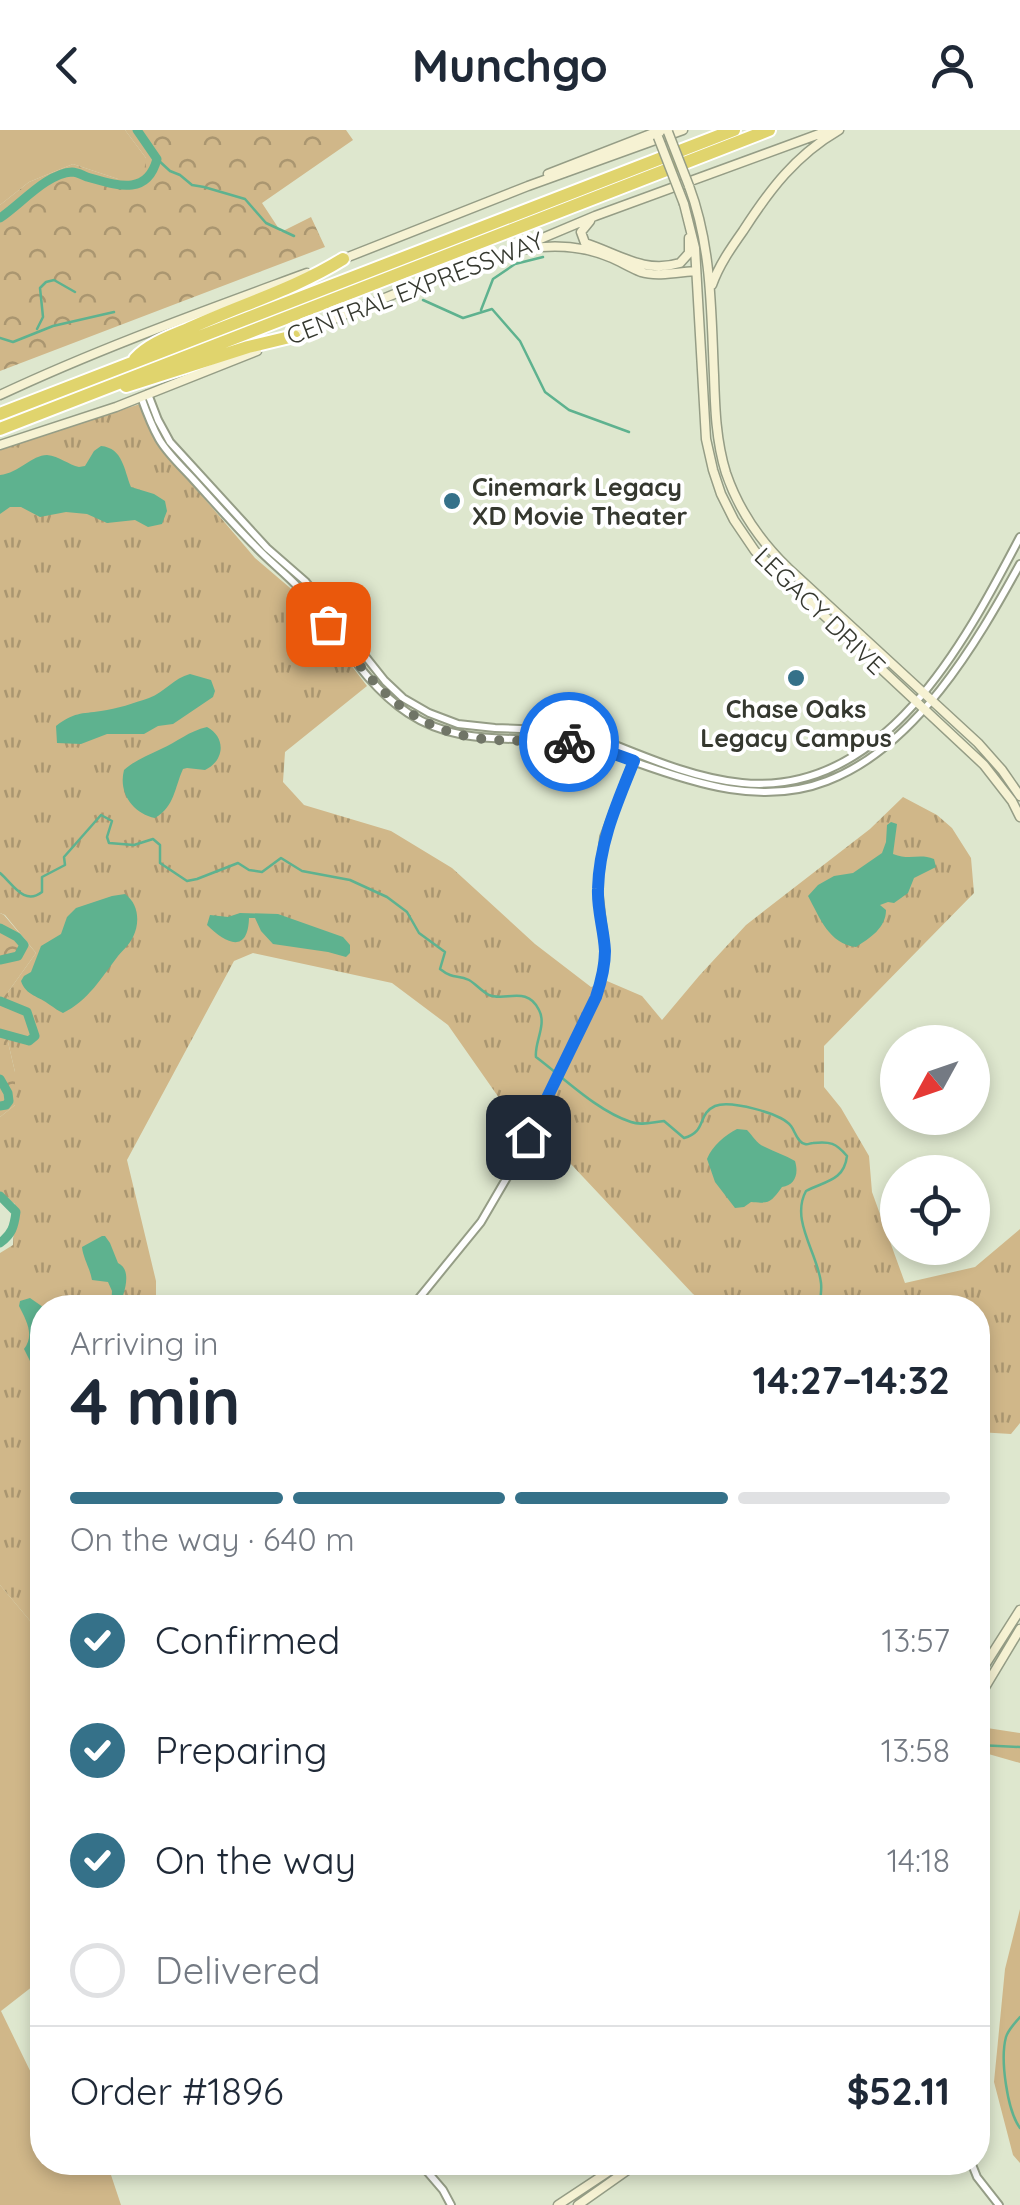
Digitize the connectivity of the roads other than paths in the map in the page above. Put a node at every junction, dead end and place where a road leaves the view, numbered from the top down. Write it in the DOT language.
graph roads {
  1 [pos="682,130"];
  2 [pos="734,130"];
  3 [pos="769,130"];
  4 [pos="830,130"];
  5 [pos="839,130"];
  6 [pos="661,132"];
  7 [pos="498,198"];
  8 [pos="595,216"];
  9 [pos="690,223"];
  10 [pos="506,253"];
  11 [pos="343,259"];
  12 [pos="709,270"];
  13 [pos="696,271"];
  14 [pos="710,294"];
  15 [pos="294,336"];
  16 [pos="699,351"];
  17 [pos="713,359"];
  18 [pos="132,363"];
  19 [pos="98,390"];
  20 [pos="0,395"];
  21 [pos="144,395"];
  22 [pos="0,414"];
  23 [pos="0,429"];
  24 [pos="718,438"];
  25 [pos="706,439"];
  26 [pos="0,445"];
  27 [pos="1020,536"];
  28 [pos="764,544"];
  29 [pos="264,550"];
  30 [pos="755,551"];
  31 [pos="1020,564"];
  32 [pos="824,602"];
  33 [pos="816,610"];
  34 [pos="337,621"];
  35 [pos="330,627"];
  36 [pos="922,693"];
  37 [pos="930,700"];
  38 [pos="400,702"];
  39 [pos="919,705"];
  40 [pos="436,716"];
  41 [pos="432,725"];
  42 [pos="860,753"];
  43 [pos="635,757"];
  44 [pos="865,762"];
  45 [pos="743,788"];
  46 [pos="1018,793"];
  47 [pos="1007,794"];
  48 [pos="1020,817"];
  49 [pos="422,1295"];
  50 [pos="1020,1610"];
  51 [pos="1020,1629"];
  52 [pos="990,1656"];
  53 [pos="992,1674"];
  54 [pos="990,1678"];
  55 [pos="430,2175"];
  56 [pos="604,2175"];
  57 [pos="621,2175"];
  58 [pos="976,2175"];
  59 [pos="451,2205"];
  60 [pos="560,2205"];
  61 [pos="578,2205"];
  62 [pos="999,2205"];
  1 -- 7 [label="main road"];
  2 -- 18 [label="highway, CENTRAL EXPRESSWAY"];
  3 -- 19 [label="highway, CENTRAL EXPRESSWAY"];
  4 -- 8 [label="main road, CENTRAL EXPRESSWAY"];
  5 -- 14 [label="main road"];
  6 -- 7 [label="main road"];
  6 -- 9 [label="main road, LEGACY DRIVE, bridge"];
  6 -- 12 [label="main road, LEGACY DRIVE, bridge"];
  7 -- 11 [label="main road"];
  8 -- 9 [label="main road"];
  8 -- 10 [label="main road, CENTRAL EXPRESSWAY"];
  9 -- 13 [label="main road, LEGACY DRIVE"];
  10 -- 13 [label="main road"];
  10 -- 15 [label="main road, CENTRAL EXPRESSWAY"];
  11 -- 18 [label="highway"];
  11 -- 20 [label="main road"];
  12 -- 13 [label="main road"];
  12 -- 14 [label="main road, LEGACY DRIVE"];
  13 -- 16 [label="main road, LEGACY DRIVE"];
  14 -- 17 [label="main road, LEGACY DRIVE"];
  15 -- 19 [label="highway"];
  15 -- 21 [label="main road, CENTRAL EXPRESSWAY"];
  16 -- 17 [label="main road"];
  16 -- 25 [label="main road, LEGACY DRIVE"];
  17 -- 24 [label="main road, LEGACY DRIVE"];
  18 -- 22 [label="highway, CENTRAL EXPRESSWAY"];
  19 -- 23 [label="highway, CENTRAL EXPRESSWAY"];
  21 -- 26 [label="main road, CENTRAL EXPRESSWAY"];
  21 -- 29 [label="street"];
  24 -- 25 [label="main road"];
  24 -- 28 [label="main road, LEGACY DRIVE"];
  25 -- 30 [label="main road, LEGACY DRIVE"];
  27 -- 36 [label="street"];
  28 -- 30 [label="main road"];
  28 -- 32 [label="main road, LEGACY DRIVE"];
  29 -- 34 [label="street"];
  29 -- 35 [label="street"];
  30 -- 33 [label="main road, LEGACY DRIVE"];
  31 -- 37 [label="street"];
  32 -- 33 [label="main road"];
  32 -- 36 [label="main road, LEGACY DRIVE"];
  33 -- 39 [label="main road, LEGACY DRIVE"];
  34 -- 35 [label="street"];
  34 -- 38 [label="street"];
  35 -- 38 [label="street"];
  36 -- 37 [label="main road, LEGACY DRIVE"];
  36 -- 39 [label="street"];
  37 -- 39 [label="street"];
  37 -- 46 [label="main road, LEGACY DRIVE"];
  38 -- 40 [label="street"];
  38 -- 41 [label="street"];
  39 -- 42 [label="street"];
  39 -- 44 [label="street"];
  39 -- 47 [label="main road, LEGACY DRIVE"];
  40 -- 41 [label="street"];
  40 -- 43 [label="street"];
  41 -- 43 [label="street"];
  42 -- 44 [label="street"];
  42 -- 45 [label="street"];
  43 -- 45 [label="street"];
  43 -- 49 [label="street"];
  44 -- 45 [label="street"];
  46 -- 47 [label="main road"];
  47 -- 48 [label="main road, LEGACY DRIVE"];
  50 -- 52 [label="main road"];
  51 -- 53 [label="main road"];
  53 -- 54 [label="main road"];
  55 -- 59 [label="street"];
  56 -- 60 [label="main road"];
  57 -- 61 [label="main road"];
  58 -- 62 [label="street"];
}
